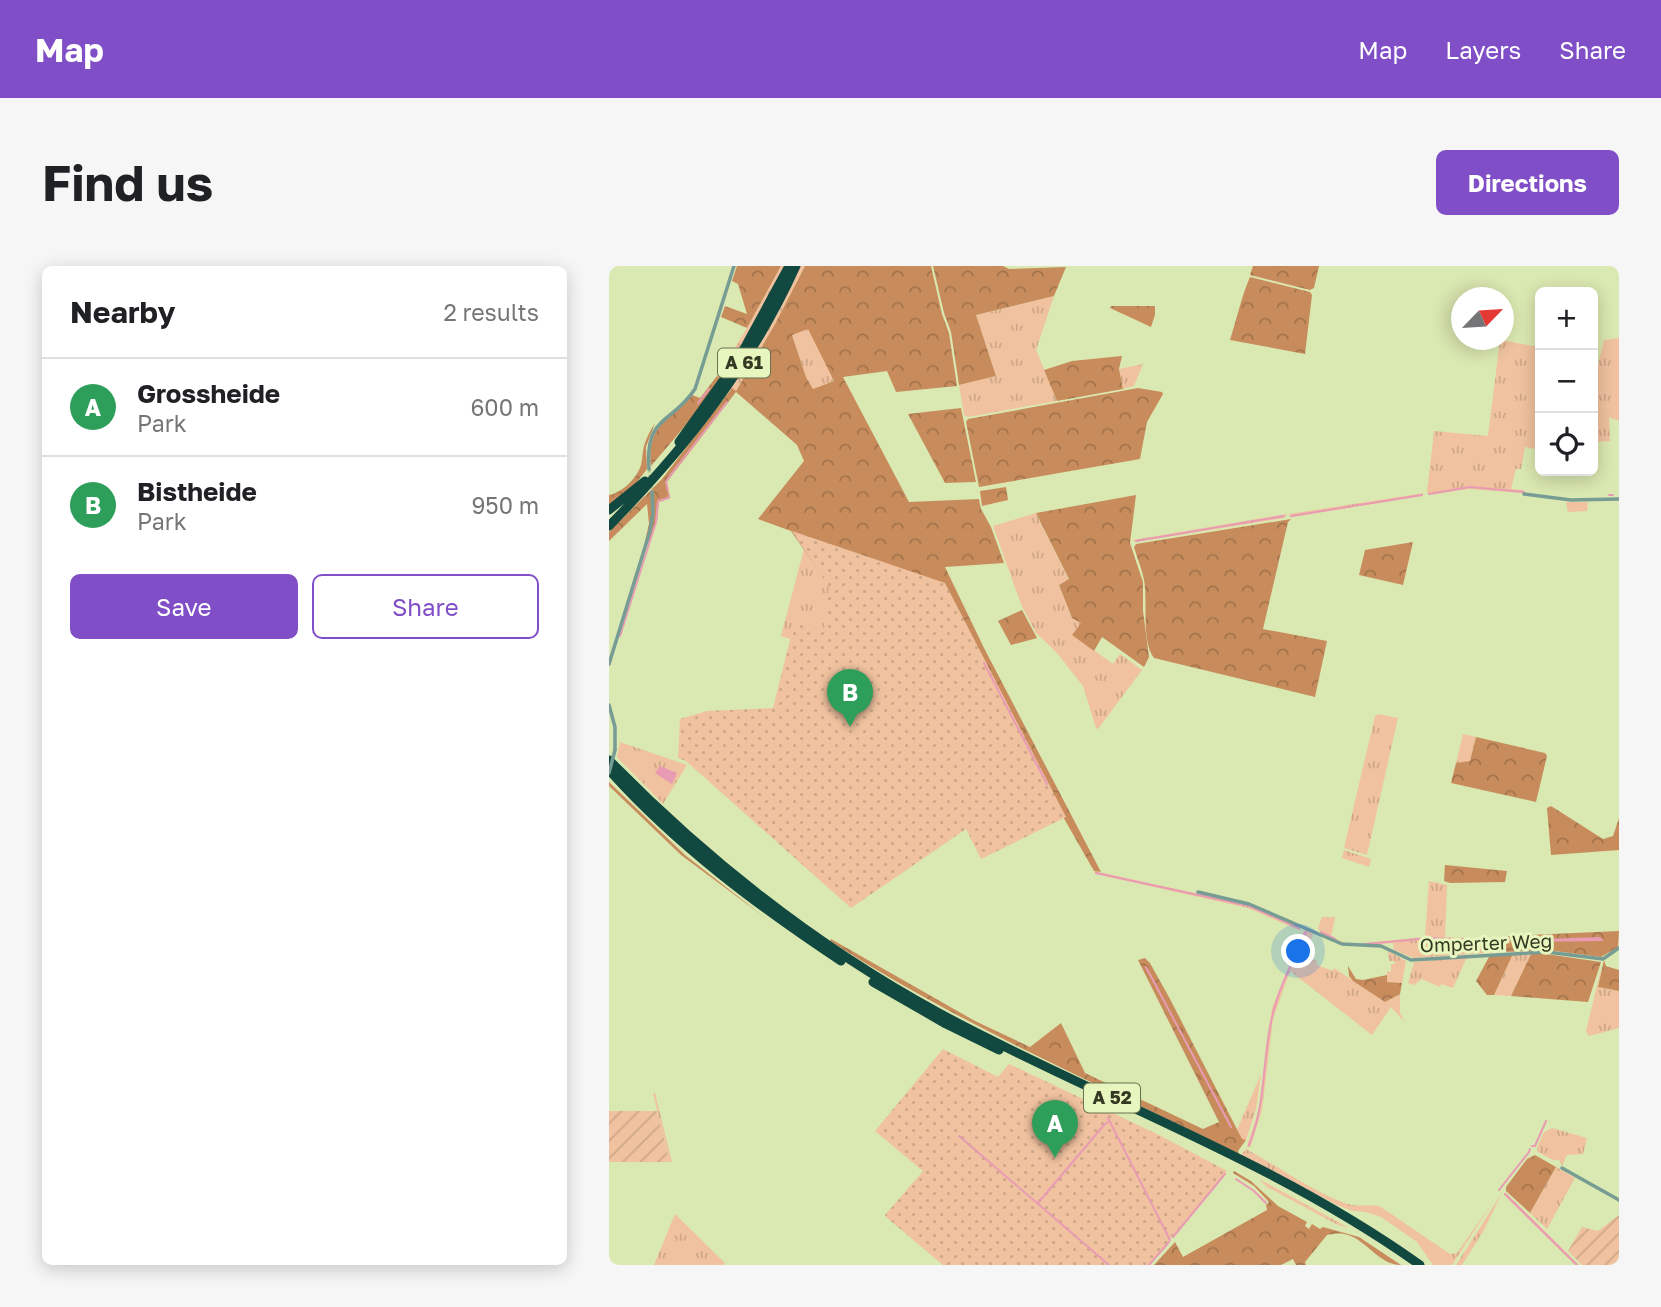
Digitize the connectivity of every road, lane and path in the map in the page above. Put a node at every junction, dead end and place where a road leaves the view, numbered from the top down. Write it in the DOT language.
graph roads {
  1 [pos="734,266"];
  2 [pos="789,266"];
  3 [pos="796,266"];
  4 [pos="649,469"];
  5 [pos="645,481"];
  6 [pos="652,492"];
  7 [pos="1524,494"];
  8 [pos="1619,499"];
  9 [pos="609,510"];
  10 [pos="609,517"];
  11 [pos="609,526"];
  12 [pos="609,664"];
  13 [pos="609,705"];
  14 [pos="612,752"];
  15 [pos="609,760"];
  16 [pos="610,773"];
  17 [pos="628,779"];
  18 [pos="1198,892"];
  19 [pos="1619,948"];
  20 [pos="1562,1168"];
  21 [pos="1619,1200"];
  22 [pos="1409,1265"];
  23 [pos="1420,1265"];
  1 -- 4 [label="street"];
  2 -- 5 [label="highway, A 61"];
  3 -- 11 [label="highway, A 61"];
  5 -- 9 [label="highway"];
  5 -- 10 [label="highway, A 61"];
  6 -- 12 [label="street"];
  7 -- 8 [label="street"];
  13 -- 14 [label="street"];
  14 -- 16 [label="street, bridge"];
  14 -- 17 [label="highway"];
  15 -- 17 [label="highway, A 52"];
  16 -- 22 [label="highway, A 52"];
  17 -- 23 [label="highway, A 52"];
  18 -- 19 [label="street, Omperter Weg"];
  20 -- 21 [label="street"];
}
